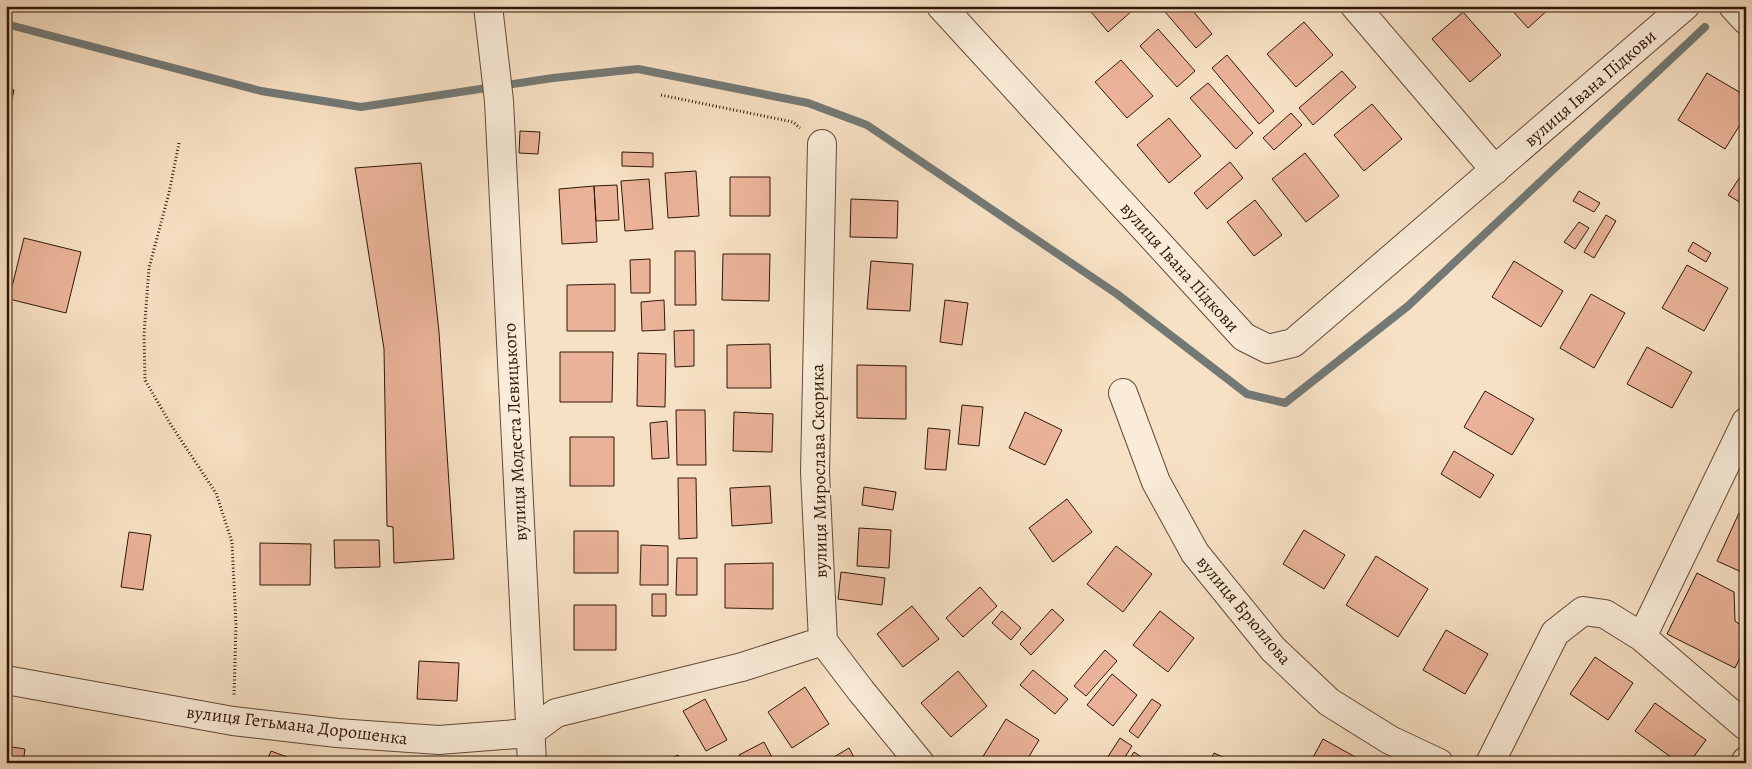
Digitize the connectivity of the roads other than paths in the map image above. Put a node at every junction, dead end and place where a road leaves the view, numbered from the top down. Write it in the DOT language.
graph roads {
  1 [pos="488,6"];
  2 [pos="941,6"];
  3 [pos="1354,6"];
  4 [pos="1685,6"];
  5 [pos="1733,6"];
  6 [pos="1746,20"];
  7 [pos="822,144"];
  8 [pos="1495,170"];
  9 [pos="1123,393"];
  10 [pos="1746,422"];
  11 [pos="1642,637"];
  12 [pos="823,641"];
  13 [pos="6,680"];
  14 [pos="1746,726"];
  15 [pos="529,733"];
  16 [pos="532,763"];
  17 [pos="920,763"];
  18 [pos="1439,763"];
  19 [pos="1490,763"];
  1 -- 15 [label="street, вулиця Модеста Левицького"];
  2 -- 8 [label="street, вулиця Івана Підкови"];
  3 -- 8 [label="street"];
  4 -- 8 [label="street, вулиця Івана Підкови"];
  5 -- 6 [label="street"];
  7 -- 12 [label="street, вулиця Мирослава Скорика"];
  9 -- 18 [label="street, вулиця Брюллова"];
  10 -- 11 [label="street"];
  11 -- 14 [label="street"];
  11 -- 19 [label="street"];
  12 -- 15 [label="street"];
  12 -- 17 [label="street"];
  13 -- 15 [label="street, вулиця Гетьмана Дорошенка"];
  15 -- 16 [label="street, вулиця Модеста Левицького"];
}
